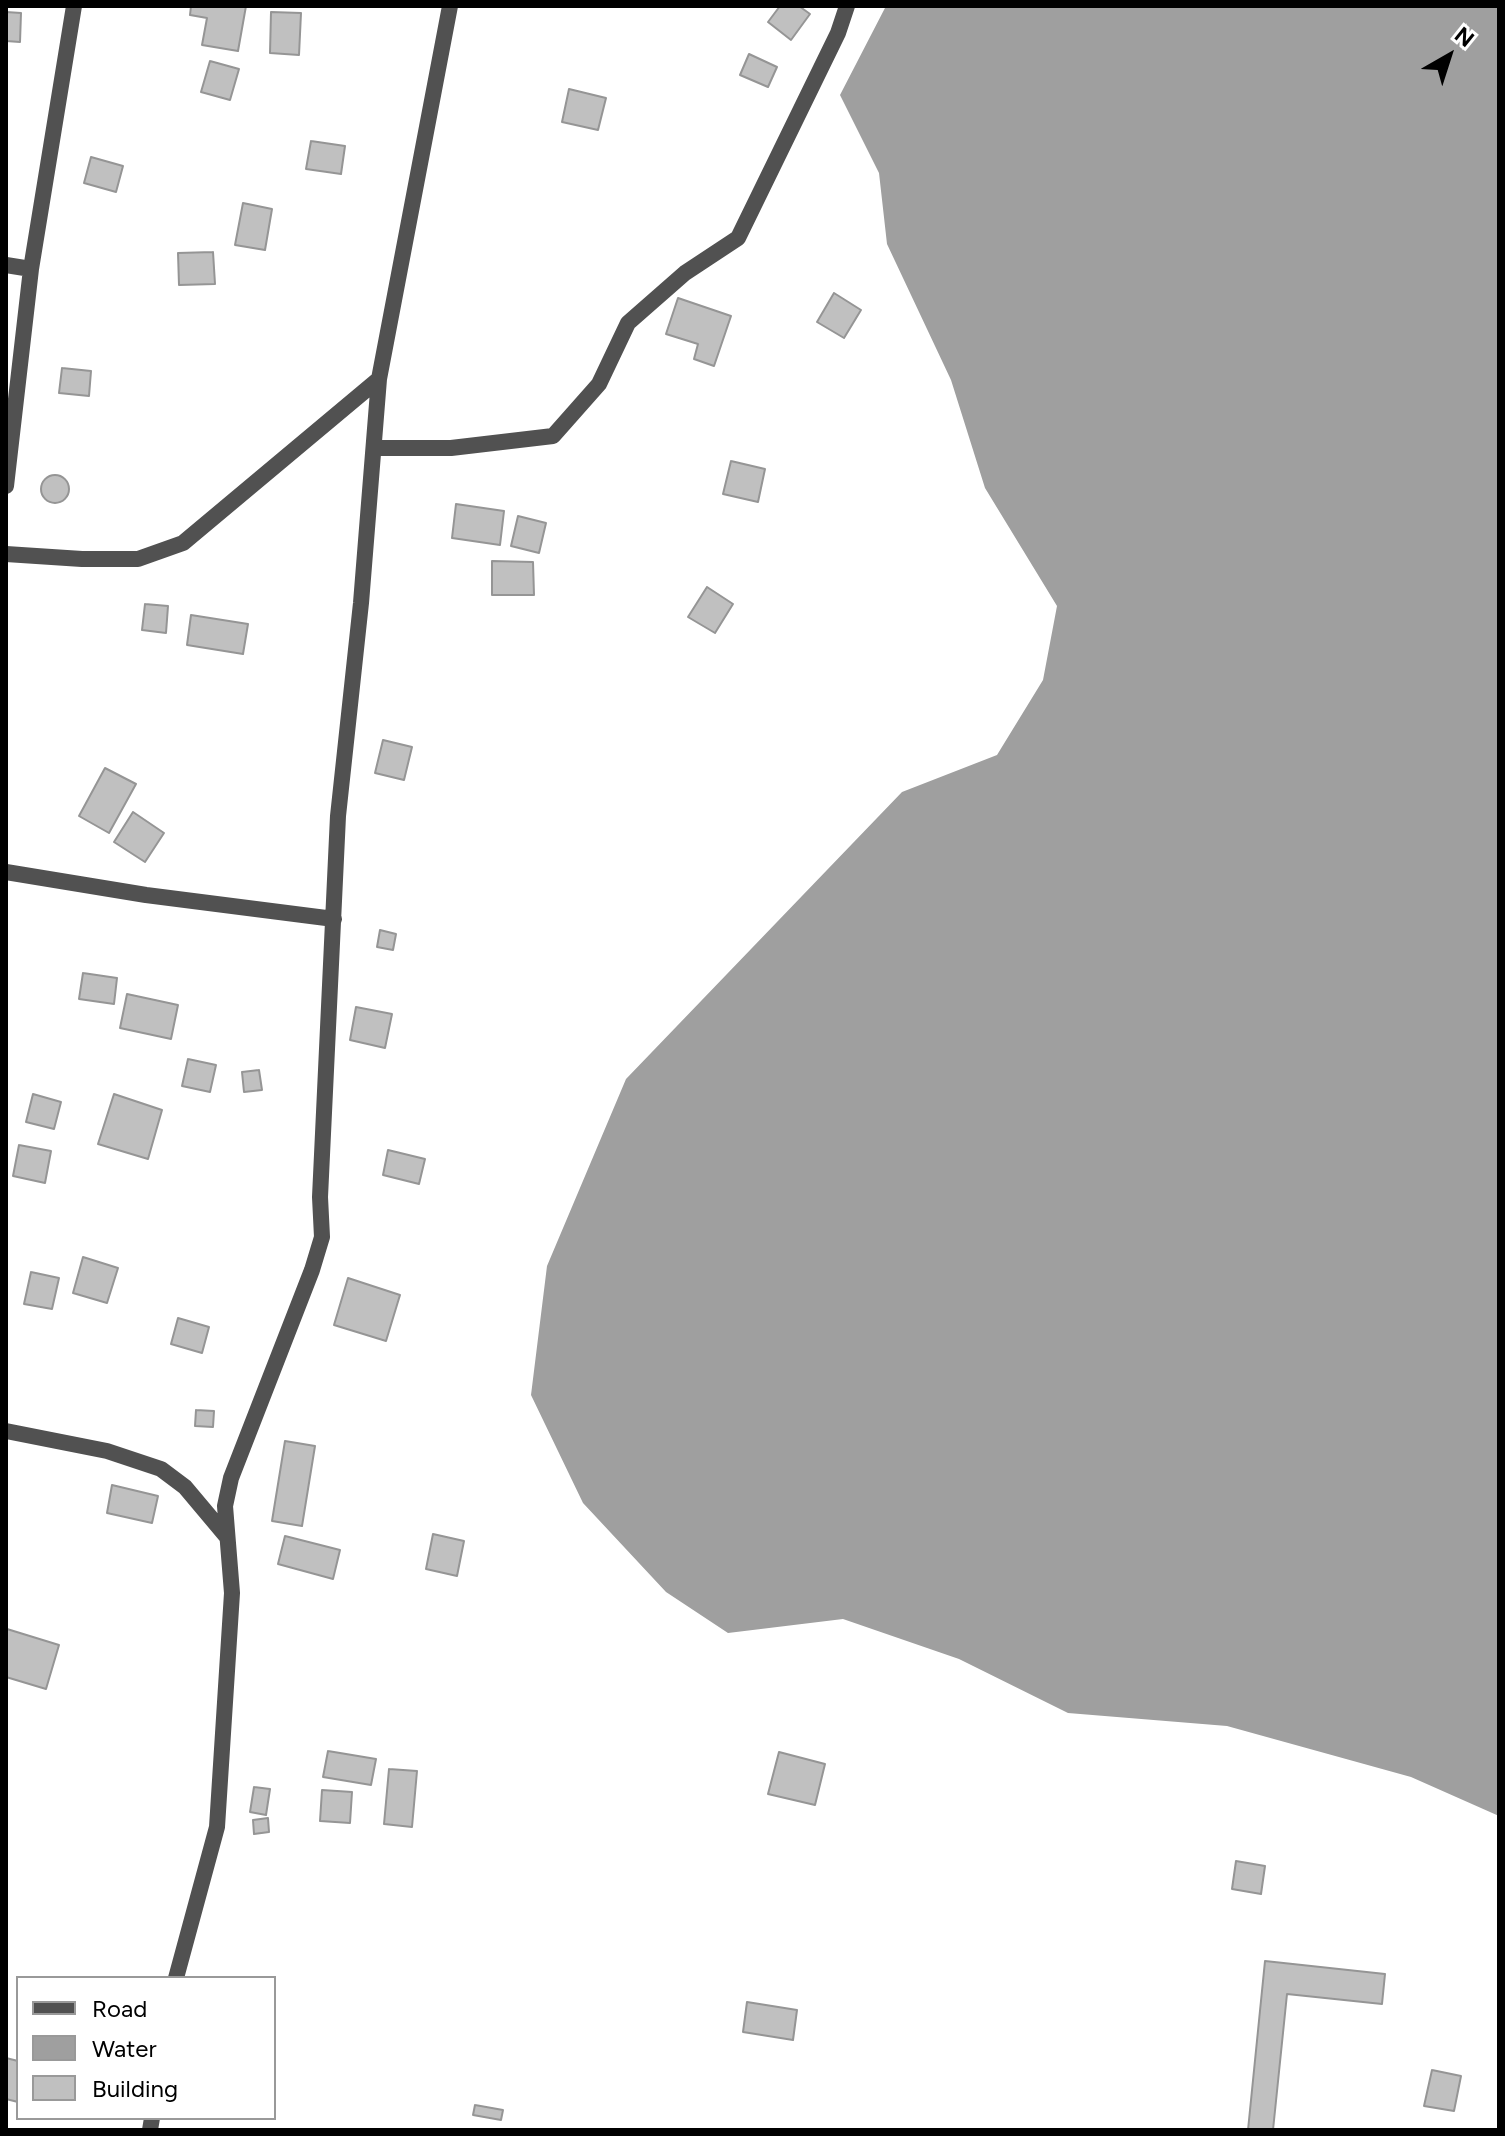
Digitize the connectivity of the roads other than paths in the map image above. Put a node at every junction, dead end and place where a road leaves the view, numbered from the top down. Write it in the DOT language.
graph roads {
  1 [pos="74,6"];
  2 [pos="450,6"];
  3 [pos="847,6"];
  4 [pos="6,265"];
  5 [pos="31,269"];
  6 [pos="379,379"];
  7 [pos="374,448"];
  8 [pos="6,486"];
  9 [pos="6,554"];
  10 [pos="6,872"];
  11 [pos="334,919"];
  12 [pos="6,1431"];
  13 [pos="227,1537"];
  14 [pos="177,1976"];
  1 -- 5 [label="street"];
  2 -- 6 [label="street"];
  3 -- 7 [label="street"];
  4 -- 5 [label="street"];
  5 -- 8 [label="street"];
  6 -- 7 [label="street"];
  6 -- 9 [label="street"];
  7 -- 11 [label="street"];
  10 -- 11 [label="street"];
  11 -- 13 [label="street"];
  12 -- 13 [label="street"];
  13 -- 14 [label="street"];
}
